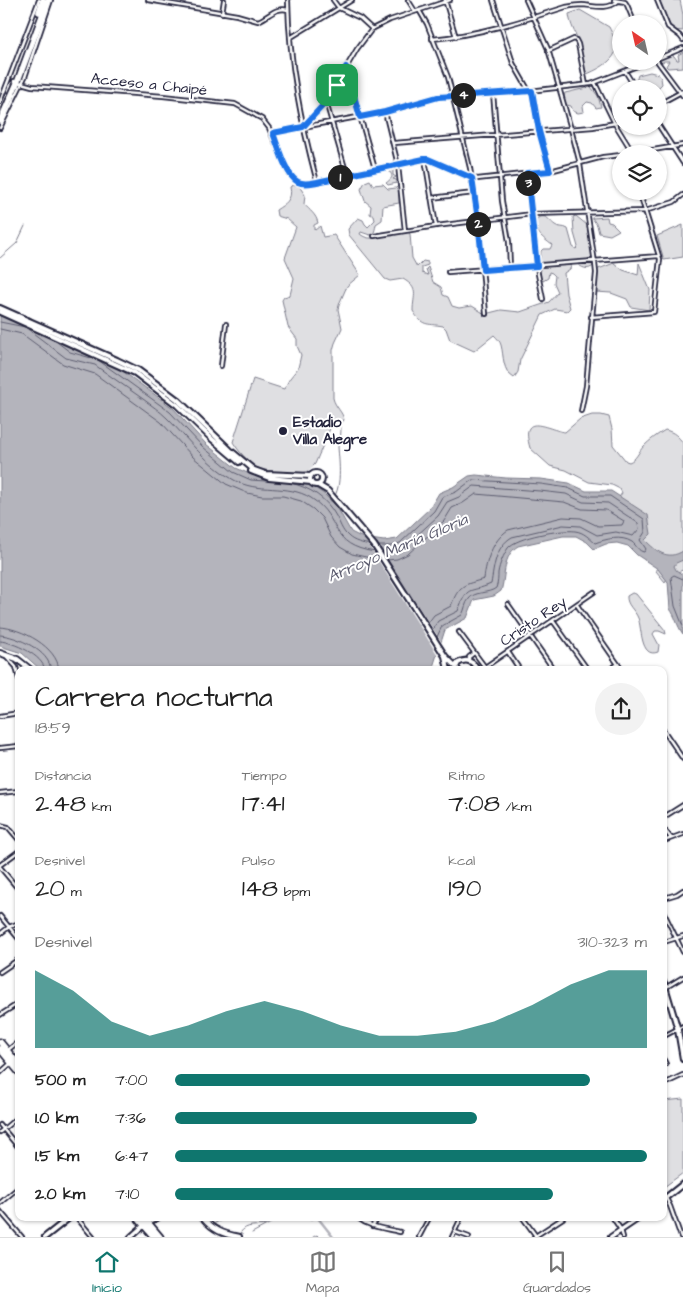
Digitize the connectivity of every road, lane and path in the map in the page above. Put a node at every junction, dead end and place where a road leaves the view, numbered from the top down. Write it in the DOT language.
graph roads {
  1 [pos="39,0"];
  2 [pos="43,0"];
  3 [pos="49,0"];
  4 [pos="148,0"];
  5 [pos="224,0"];
  6 [pos="288,0"];
  7 [pos="333,0"];
  8 [pos="352,0"];
  9 [pos="408,0"];
  10 [pos="450,0"];
  11 [pos="493,0"];
  12 [pos="526,0"];
  13 [pos="629,0"];
  14 [pos="657,0"];
  15 [pos="445,1"];
  16 [pos="616,1"];
  17 [pos="167,2"];
  18 [pos="624,2"];
  19 [pos="339,8"];
  20 [pos="288,10"];
  21 [pos="419,10"];
  22 [pos="415,11"];
  23 [pos="222,13"];
  24 [pos="630,15"];
  25 [pos="533,17"];
  26 [pos="500,26"];
  27 [pos="372,29"];
  28 [pos="456,37"];
  29 [pos="432,39"];
  30 [pos="289,40"];
  31 [pos="683,40"];
  32 [pos="683,48"];
  33 [pos="548,51"];
  34 [pos="668,54"];
  35 [pos="346,67"];
  36 [pos="664,70"];
  37 [pos="625,71"];
  38 [pos="630,80"];
  39 [pos="17,82"];
  40 [pos="595,83"];
  41 [pos="586,85"];
  42 [pos="559,88"];
  43 [pos="530,91"];
  44 [pos="682,92"];
  45 [pos="494,93"];
  46 [pos="452,95"];
  47 [pos="683,96"];
  48 [pos="667,100"];
  49 [pos="0,102"];
  50 [pos="326,102"];
  51 [pos="385,112"];
  52 [pos="0,113"];
  53 [pos="360,117"];
  54 [pos="612,118"];
  55 [pos="0,121"];
  56 [pos="332,123"];
  57 [pos="612,124"];
  58 [pos="303,127"];
  59 [pos="0,128"];
  60 [pos="571,129"];
  61 [pos="539,131"];
  62 [pos="273,133"];
  63 [pos="498,135"];
  64 [pos="665,135"];
  65 [pos="462,138"];
  66 [pos="394,143"];
  67 [pos="683,145"];
  68 [pos="672,147"];
  69 [pos="667,148"];
  70 [pos="612,156"];
  71 [pos="424,159"];
  72 [pos="683,163"];
  73 [pos="398,164"];
  74 [pos="580,164"];
  75 [pos="375,170"];
  76 [pos="550,171"];
  77 [pos="527,173"];
  78 [pos="347,175"];
  79 [pos="501,177"];
  80 [pos="472,178"];
  81 [pos="317,182"];
  82 [pos="474,193"];
  83 [pos="683,195"];
  84 [pos="431,198"];
  85 [pos="642,200"];
  86 [pos="646,211"];
  87 [pos="532,214"];
  88 [pos="588,214"];
  89 [pos="505,217"];
  90 [pos="478,220"];
  91 [pos="436,226"];
  92 [pos="405,231"];
  93 [pos="374,236"];
  94 [pos="660,256"];
  95 [pos="595,261"];
  96 [pos="537,266"];
  97 [pos="510,268"];
  98 [pos="483,270"];
  99 [pos="448,272"];
  100 [pos="543,299"];
  101 [pos="0,308"];
  102 [pos="0,312"];
  103 [pos="486,314"];
  104 [pos="592,317"];
  105 [pos="226,324"];
  106 [pos="221,366"];
  107 [pos="581,411"];
  108 [pos="310,476"];
  109 [pos="322,481"];
  110 [pos="311,482"];
  111 [pos="318,485"];
  112 [pos="328,492"];
  113 [pos="594,592"];
  114 [pos="508,604"];
  115 [pos="577,605"];
  116 [pos="553,621"];
  117 [pos="459,632"];
  118 [pos="530,636"];
  119 [pos="508,652"];
  120 [pos="0,653"];
  121 [pos="474,653"];
  122 [pos="445,656"];
  123 [pos="451,661"];
  124 [pos="469,661"];
  125 [pos="459,662"];
  126 [pos="618,664"];
  127 [pos="26,666"];
  128 [pos="447,666"];
  129 [pos="455,666"];
  130 [pos="458,666"];
  131 [pos="475,666"];
  132 [pos="484,666"];
  133 [pos="487,666"];
  134 [pos="517,666"];
  135 [pos="551,666"];
  136 [pos="585,666"];
  137 [pos="615,666"];
  138 [pos="15,668"];
  139 [pos="15,714"];
  140 [pos="0,716"];
  141 [pos="667,735"];
  142 [pos="15,746"];
  143 [pos="0,748"];
  144 [pos="683,758"];
  145 [pos="15,791"];
  146 [pos="0,793"];
  147 [pos="683,805"];
  148 [pos="667,815"];
  149 [pos="0,825"];
  150 [pos="667,833"];
  151 [pos="683,834"];
  152 [pos="15,835"];
  153 [pos="671,838"];
  154 [pos="667,840"];
  155 [pos="15,854"];
  156 [pos="0,866"];
  157 [pos="15,885"];
  158 [pos="683,890"];
  159 [pos="667,897"];
  160 [pos="0,916"];
  161 [pos="667,919"];
  162 [pos="15,925"];
  163 [pos="9,927"];
  164 [pos="0,934"];
  165 [pos="15,934"];
  166 [pos="683,936"];
  167 [pos="676,938"];
  168 [pos="667,941"];
  169 [pos="683,952"];
  170 [pos="15,961"];
  171 [pos="0,972"];
  172 [pos="683,977"];
  173 [pos="667,985"];
  174 [pos="667,996"];
  175 [pos="15,1006"];
  176 [pos="0,1015"];
  177 [pos="683,1026"];
  178 [pos="678,1030"];
  179 [pos="667,1035"];
  180 [pos="0,1042"];
  181 [pos="15,1044"];
  182 [pos="0,1049"];
  183 [pos="7,1051"];
  184 [pos="683,1059"];
  185 [pos="15,1063"];
  186 [pos="0,1073"];
  187 [pos="683,1075"];
  188 [pos="667,1083"];
  189 [pos="15,1119"];
  190 [pos="0,1125"];
  191 [pos="3,1129"];
  192 [pos="0,1132"];
  193 [pos="15,1143"];
  194 [pos="683,1184"];
  195 [pos="15,1190"];
  196 [pos="667,1195"];
  197 [pos="667,1202"];
  198 [pos="0,1203"];
  199 [pos="0,1211"];
  200 [pos="65,1221"];
  201 [pos="79,1221"];
  202 [pos="205,1221"];
  203 [pos="363,1221"];
  204 [pos="376,1221"];
  205 [pos="427,1221"];
  206 [pos="460,1221"];
  207 [pos="525,1221"];
  208 [pos="558,1221"];
  209 [pos="615,1221"];
  210 [pos="634,1221"];
  211 [pos="146,1222"];
  212 [pos="372,1226"];
  213 [pos="621,1230"];
  214 [pos="400,1232"];
  215 [pos="454,1232"];
  216 [pos="542,1232"];
  217 [pos="228,1236"];
  218 [pos="535,1236"];
  219 [pos="22,1237"];
  220 [pos="45,1237"];
  221 [pos="93,1237"];
  222 [pos="131,1237"];
  223 [pos="154,1237"];
  224 [pos="160,1237"];
  225 [pos="239,1237"];
  226 [pos="419,1237"];
  227 [pos="452,1237"];
  228 [pos="469,1237"];
  229 [pos="544,1237"];
  230 [pos="611,1237"];
  231 [pos="623,1237"];
  232 [pos="680,1237"];
  1 -- 49 [label="street"];
  2 -- 39 [label="highway"];
  3 -- 39 [label="highway"];
  4 -- 17 [label="street"];
  5 -- 23 [label="street"];
  6 -- 20 [label="street"];
  7 -- 19 [label="street"];
  8 -- 19 [label="street"];
  9 -- 22 [label="street"];
  10 -- 15 [label="street"];
  11 -- 26 [label="street"];
  12 -- 25 [label="street"];
  13 -- 18 [label="street"];
  14 -- 31 [label="street"];
  15 -- 21 [label="street"];
  15 -- 28 [label="street"];
  16 -- 18 [label="street"];
  16 -- 25 [label="street"];
  17 -- 23 [label="street"];
  18 -- 24 [label="street"];
  19 -- 27 [label="street"];
  19 -- 30 [label="street"];
  20 -- 23 [label="street"];
  20 -- 30 [label="street"];
  21 -- 22 [label="street"];
  21 -- 29 [label="street"];
  22 -- 27 [label="street"];
  25 -- 26 [label="street"];
  25 -- 33 [label="street"];
  26 -- 28 [label="street"];
  26 -- 43 [label="street"];
  27 -- 35 [label="street"];
  28 -- 29 [label="street"];
  29 -- 46 [label="street"];
  30 -- 58 [label="street"];
  32 -- 34 [label="street"];
  33 -- 41 [label="street"];
  33 -- 42 [label="street"];
  35 -- 50 [label="street"];
  35 -- 53 [label="street"];
  36 -- 44 [label="street"];
  37 -- 38 [label="street"];
  37 -- 40 [label="street"];
  39 -- 52 [label="highway"];
  39 -- 55 [label="highway"];
  39 -- 59 [label="street"];
  39 -- 62 [label="street, Acceso a Chaipé"];
  40 -- 41 [label="street"];
  40 -- 54 [label="street"];
  41 -- 42 [label="street"];
  42 -- 43 [label="street"];
  42 -- 60 [label="street"];
  43 -- 45 [label="street"];
  43 -- 61 [label="street"];
  44 -- 47 [label="street"];
  44 -- 48 [label="street"];
  45 -- 46 [label="street"];
  45 -- 63 [label="street"];
  46 -- 51 [label="street"];
  46 -- 65 [label="street"];
  50 -- 56 [label="street"];
  50 -- 58 [label="street"];
  51 -- 53 [label="street"];
  51 -- 66 [label="street"];
  53 -- 56 [label="street"];
  53 -- 75 [label="street"];
  56 -- 58 [label="street"];
  56 -- 78 [label="street"];
  57 -- 60 [label="street"];
  58 -- 62 [label="street"];
  58 -- 81 [label="street"];
  60 -- 61 [label="street"];
  60 -- 74 [label="street"];
  61 -- 63 [label="street"];
  61 -- 76 [label="street"];
  62 -- 81 [label="street"];
  63 -- 65 [label="street"];
  63 -- 79 [label="street"];
  64 -- 68 [label="street"];
  65 -- 66 [label="street"];
  65 -- 80 [label="street"];
  66 -- 73 [label="street"];
  67 -- 68 [label="street"];
  68 -- 69 [label="street"];
  68 -- 72 [label="street"];
  70 -- 74 [label="street"];
  71 -- 73 [label="street"];
  71 -- 80 [label="street"];
  71 -- 84 [label="street"];
  73 -- 75 [label="street"];
  73 -- 92 [label="street"];
  74 -- 76 [label="street"];
  74 -- 88 [label="street"];
  75 -- 78 [label="street"];
  76 -- 77 [label="street"];
  77 -- 79 [label="street"];
  77 -- 87 [label="street"];
  78 -- 81 [label="street"];
  79 -- 80 [label="street"];
  79 -- 89 [label="street"];
  80 -- 82 [label="street"];
  82 -- 84 [label="street"];
  82 -- 90 [label="street"];
  83 -- 86 [label="street"];
  84 -- 91 [label="street"];
  85 -- 86 [label="street"];
  86 -- 88 [label="street"];
  86 -- 94 [label="street"];
  87 -- 88 [label="street"];
  87 -- 89 [label="street"];
  87 -- 96 [label="street"];
  88 -- 95 [label="street"];
  89 -- 90 [label="street"];
  89 -- 97 [label="street"];
  90 -- 91 [label="street"];
  90 -- 98 [label="street"];
  91 -- 92 [label="street"];
  92 -- 93 [label="street"];
  94 -- 95 [label="street"];
  94 -- 104 [label="street"];
  95 -- 96 [label="street"];
  95 -- 104 [label="street"];
  96 -- 97 [label="street"];
  96 -- 100 [label="street"];
  97 -- 98 [label="street"];
  98 -- 99 [label="street"];
  98 -- 103 [label="street"];
  101 -- 108 [label="street"];
  102 -- 110 [label="street"];
  104 -- 107 [label="street"];
  105 -- 106 [label="street"];
  108 -- 109 [label="street"];
  108 -- 110 [label="street"];
  109 -- 111 [label="street"];
  109 -- 112 [label="street"];
  110 -- 111 [label="street"];
  111 -- 112 [label="street"];
  112 -- 122 [label="street"];
  113 -- 115 [label="street, Cristo Rey"];
  114 -- 118 [label="street"];
  115 -- 116 [label="street, Cristo Rey"];
  115 -- 126 [label="street"];
  116 -- 118 [label="street, Cristo Rey"];
  116 -- 136 [label="street"];
  117 -- 121 [label="street"];
  118 -- 119 [label="street, Cristo Rey"];
  118 -- 135 [label="street"];
  119 -- 133 [label="street, Cristo Rey"];
  119 -- 134 [label="street"];
  120 -- 127 [label="main road"];
  120 -- 138 [label="street"];
  121 -- 124 [label="street"];
  121 -- 132 [label="street, Cristo Rey"];
  122 -- 123 [label="street"];
  122 -- 128 [label="street"];
  123 -- 125 [label="street"];
  123 -- 129 [label="street"];
  124 -- 125 [label="street"];
  124 -- 131 [label="street"];
  125 -- 130 [label="street"];
  126 -- 137 [label="street"];
  139 -- 140 [label="street"];
  141 -- 144 [label="street"];
  142 -- 143 [label="street"];
  145 -- 146 [label="street"];
  147 -- 148 [label="street"];
  149 -- 152 [label="street"];
  150 -- 153 [label="street"];
  151 -- 153 [label="street"];
  153 -- 154 [label="street"];
  155 -- 156 [label="street"];
  156 -- 157 [label="street"];
  158 -- 159 [label="street"];
  160 -- 163 [label="street"];
  161 -- 167 [label="street"];
  162 -- 163 [label="street"];
  163 -- 164 [label="street"];
  163 -- 165 [label="street"];
  166 -- 167 [label="street"];
  167 -- 168 [label="street"];
  167 -- 169 [label="street"];
  170 -- 171 [label="street"];
  172 -- 173 [label="street"];
  174 -- 178 [label="street"];
  175 -- 176 [label="street"];
  177 -- 178 [label="street"];
  178 -- 179 [label="street"];
  178 -- 184 [label="street"];
  180 -- 183 [label="highway"];
  181 -- 183 [label="street"];
  182 -- 185 [label="highway"];
  183 -- 185 [label="highway"];
  185 -- 186 [label="street"];
  187 -- 188 [label="street"];
  189 -- 191 [label="street"];
  190 -- 191 [label="street"];
  191 -- 192 [label="street"];
  191 -- 193 [label="street"];
  194 -- 196 [label="street"];
  195 -- 198 [label="street"];
  197 -- 232 [label="street"];
  199 -- 219 [label="street"];
  200 -- 220 [label="street"];
  201 -- 221 [label="street"];
  202 -- 217 [label="main road"];
  203 -- 212 [label="street"];
  204 -- 212 [label="street"];
  205 -- 226 [label="street"];
  206 -- 215 [label="street"];
  207 -- 218 [label="street"];
  208 -- 216 [label="street"];
  209 -- 213 [label="street"];
  210 -- 213 [label="street"];
  211 -- 222 [label="street"];
  211 -- 223 [label="highway"];
  211 -- 224 [label="highway"];
  212 -- 214 [label="street"];
  213 -- 230 [label="street"];
  213 -- 231 [label="street"];
  215 -- 227 [label="street"];
  215 -- 228 [label="street"];
  216 -- 218 [label="street"];
  216 -- 229 [label="street"];
  217 -- 225 [label="main road"];
}
